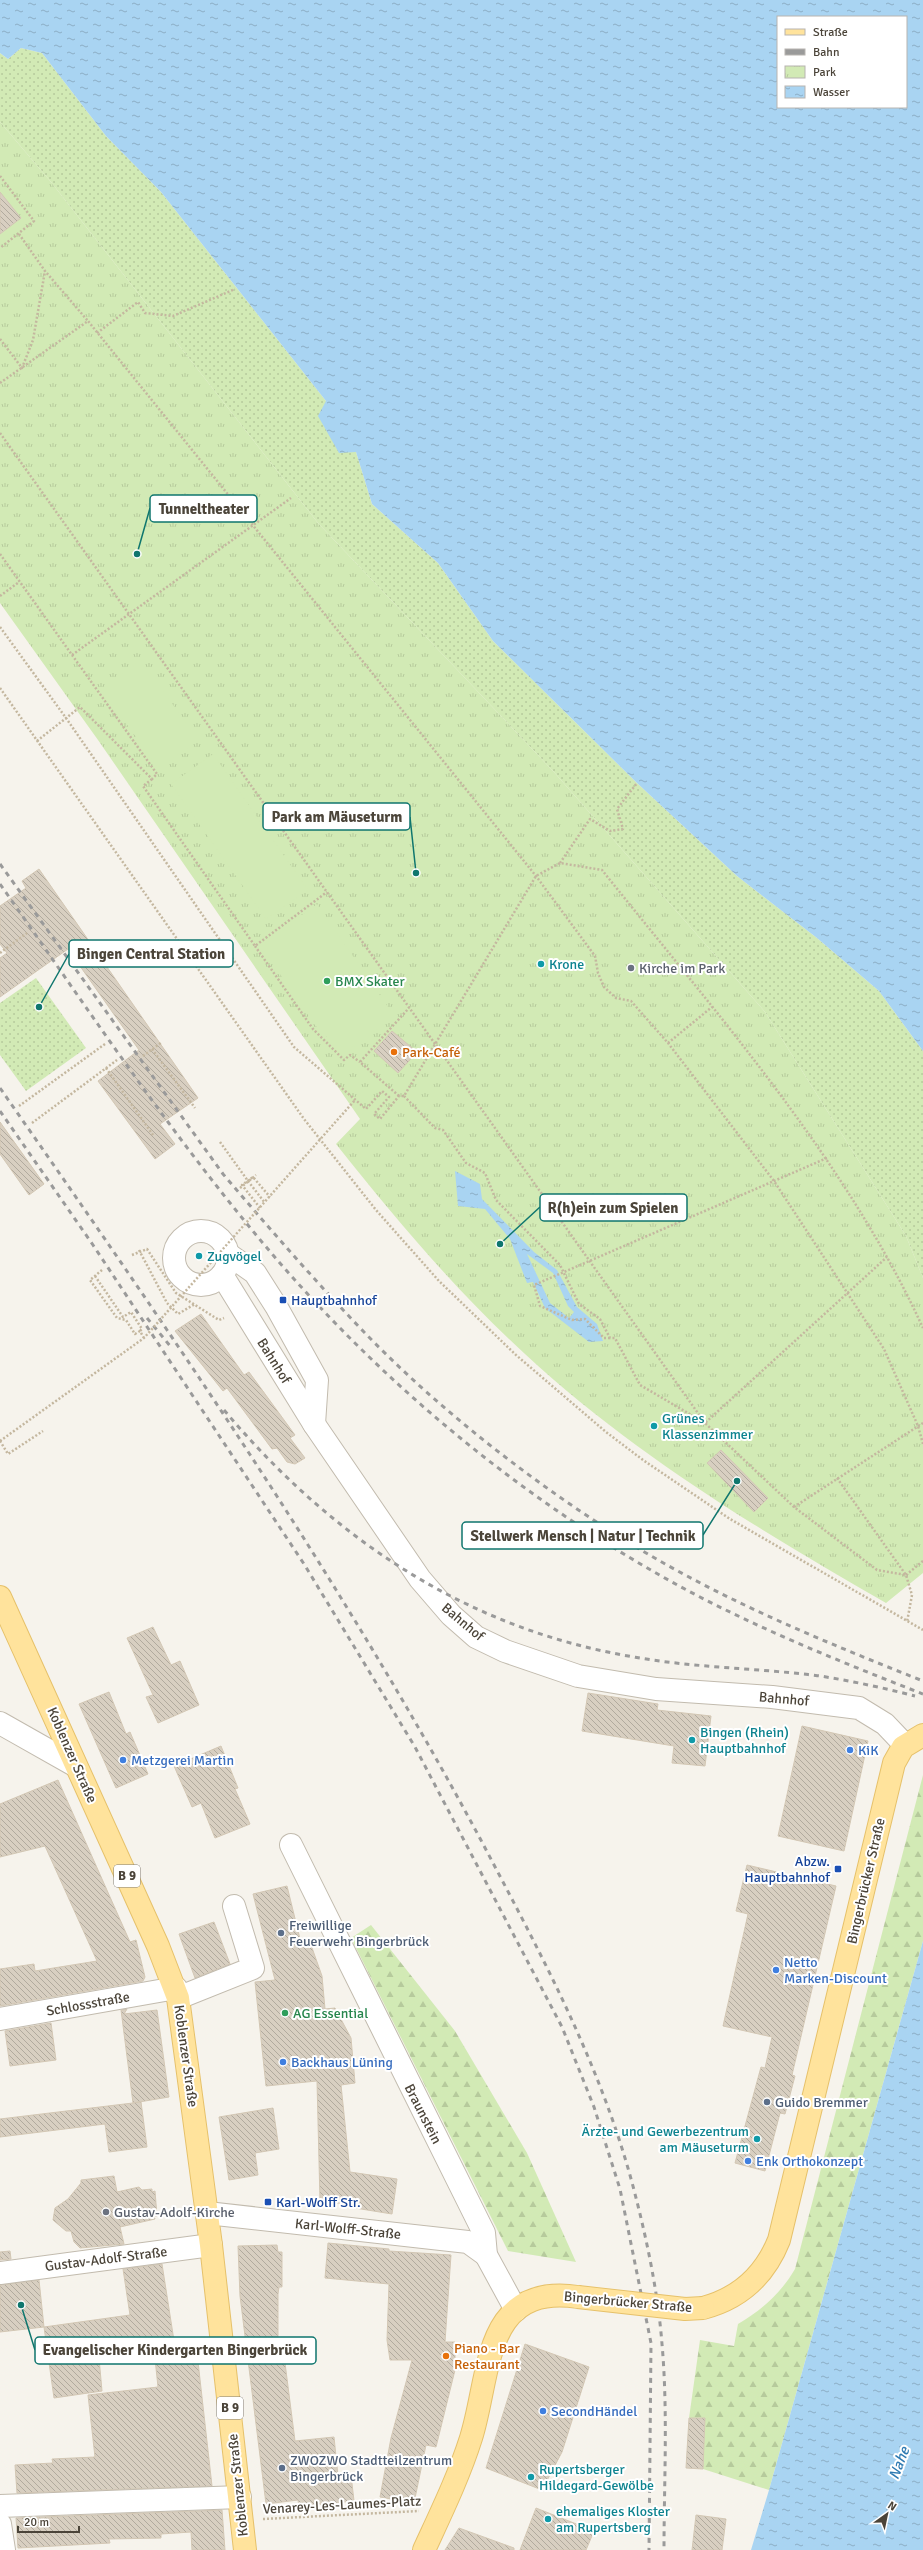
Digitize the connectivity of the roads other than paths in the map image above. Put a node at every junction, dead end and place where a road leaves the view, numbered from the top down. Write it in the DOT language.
graph roads {
  1 [pos="228,1254"];
  2 [pos="222,1275"];
  3 [pos="314,1424"];
  4 [pos="0,1597"];
  5 [pos="0,1723"];
  6 [pos="914,1740"];
  7 [pos="76,1766"];
  8 [pos="290,1845"];
  9 [pos="234,1906"];
  10 [pos="177,1993"];
  11 [pos="0,2019"];
  12 [pos="207,2213"];
  13 [pos="211,2245"];
  14 [pos="486,2255"];
  15 [pos="0,2273"];
  16 [pos="516,2310"];
  17 [pos="240,2497"];
  18 [pos="0,2506"];
  19 [pos="0,2524"];
  20 [pos="4,2550"];
  21 [pos="245,2550"];
  22 [pos="424,2550"];
  1 -- 2 [label="street"];
  1 -- 2 [label="street"];
  1 -- 3 [label="street"];
  2 -- 3 [label="street, Bahnhof"];
  3 -- 6 [label="street, Bahnhof"];
  4 -- 7 [label="main road, Koblenzer Straße / B 9"];
  5 -- 7 [label="street"];
  6 -- 16 [label="main road, Bingerbrücker Straße, bridge"];
  7 -- 10 [label="main road, Koblenzer Straße / B 9"];
  8 -- 14 [label="street, Braunstein"];
  9 -- 10 [label="street, Schlossstraße"];
  10 -- 11 [label="street, Schlossstraße"];
  10 -- 12 [label="main road, Koblenzer Straße / B 9"];
  12 -- 13 [label="main road, Koblenzer Straße / B 9"];
  12 -- 14 [label="street, Karl-Wolff-Straße"];
  13 -- 15 [label="street, Gustav-Adolf-Straße"];
  13 -- 17 [label="main road, Koblenzer Straße / B 9"];
  14 -- 16 [label="street"];
  16 -- 22 [label="main road"];
  17 -- 18 [label="street"];
  17 -- 21 [label="main road, Koblenzer Straße / B 9"];
  19 -- 20 [label="street"];
}
